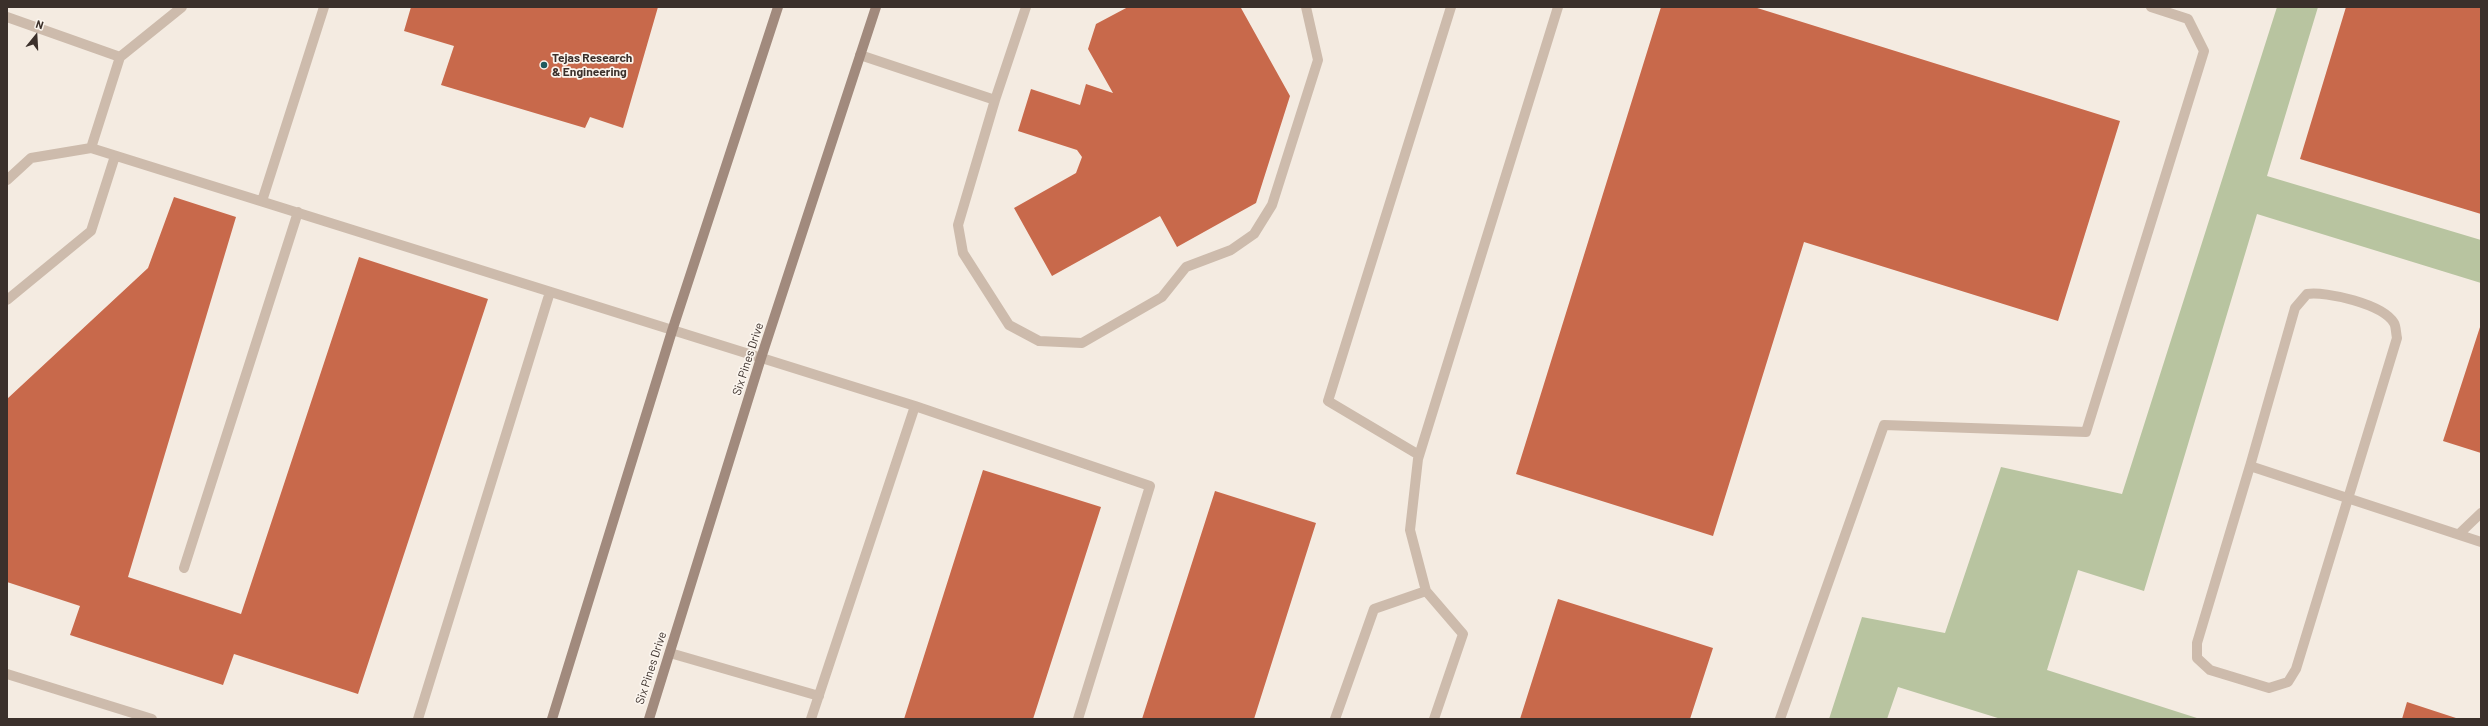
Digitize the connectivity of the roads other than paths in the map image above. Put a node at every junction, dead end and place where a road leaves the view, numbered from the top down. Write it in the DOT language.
graph roads {
  1 [pos="182,7"];
  2 [pos="324,7"];
  3 [pos="778,7"];
  4 [pos="876,7"];
  5 [pos="1026,7"];
  6 [pos="1306,7"];
  7 [pos="1451,7"];
  8 [pos="1558,7"];
  9 [pos="2150,7"];
  10 [pos="7,17"];
  11 [pos="860,55"];
  12 [pos="120,57"];
  13 [pos="995,100"];
  14 [pos="91,148"];
  15 [pos="115,156"];
  16 [pos="7,180"];
  17 [pos="262,200"];
  18 [pos="298,212"];
  19 [pos="550,292"];
  20 [pos="7,300"];
  21 [pos="672,331"];
  22 [pos="761,358"];
  23 [pos="915,406"];
  24 [pos="1419,455"];
  25 [pos="2250,466"];
  26 [pos="2349,499"];
  27 [pos="2481,513"];
  28 [pos="2459,534"];
  29 [pos="2481,542"];
  30 [pos="184,568"];
  31 [pos="1426,591"];
  32 [pos="670,653"];
  33 [pos="7,674"];
  34 [pos="819,696"];
  35 [pos="152,719"];
  36 [pos="418,719"];
  37 [pos="552,719"];
  38 [pos="648,719"];
  39 [pos="811,719"];
  40 [pos="1078,719"];
  41 [pos="1335,719"];
  42 [pos="1434,719"];
  43 [pos="1780,719"];
  1 -- 12 [label="lane"];
  2 -- 17 [label="lane"];
  3 -- 21 [label="street"];
  4 -- 11 [label="street, Six Pines Drive"];
  5 -- 13 [label="lane"];
  6 -- 13 [label="lane"];
  7 -- 24 [label="lane"];
  8 -- 24 [label="lane"];
  9 -- 43 [label="lane"];
  10 -- 12 [label="lane"];
  11 -- 13 [label="lane"];
  11 -- 22 [label="street, Six Pines Drive"];
  12 -- 14 [label="lane"];
  14 -- 15 [label="lane"];
  14 -- 16 [label="lane"];
  15 -- 17 [label="lane"];
  15 -- 20 [label="lane"];
  17 -- 18 [label="lane"];
  18 -- 19 [label="lane"];
  18 -- 30 [label="lane"];
  19 -- 21 [label="lane"];
  19 -- 36 [label="lane"];
  21 -- 22 [label="lane"];
  21 -- 37 [label="street"];
  22 -- 23 [label="lane"];
  22 -- 32 [label="street, Six Pines Drive"];
  23 -- 34 [label="lane"];
  23 -- 40 [label="lane"];
  24 -- 31 [label="lane"];
  25 -- 26 [label="lane"];
  25 -- 26 [label="lane"];
  25 -- 26 [label="lane"];
  26 -- 28 [label="lane"];
  27 -- 28 [label="lane"];
  28 -- 29 [label="lane"];
  31 -- 41 [label="lane"];
  31 -- 42 [label="lane"];
  32 -- 34 [label="lane"];
  32 -- 38 [label="street, Six Pines Drive"];
  33 -- 35 [label="lane"];
  34 -- 39 [label="lane"];
}
